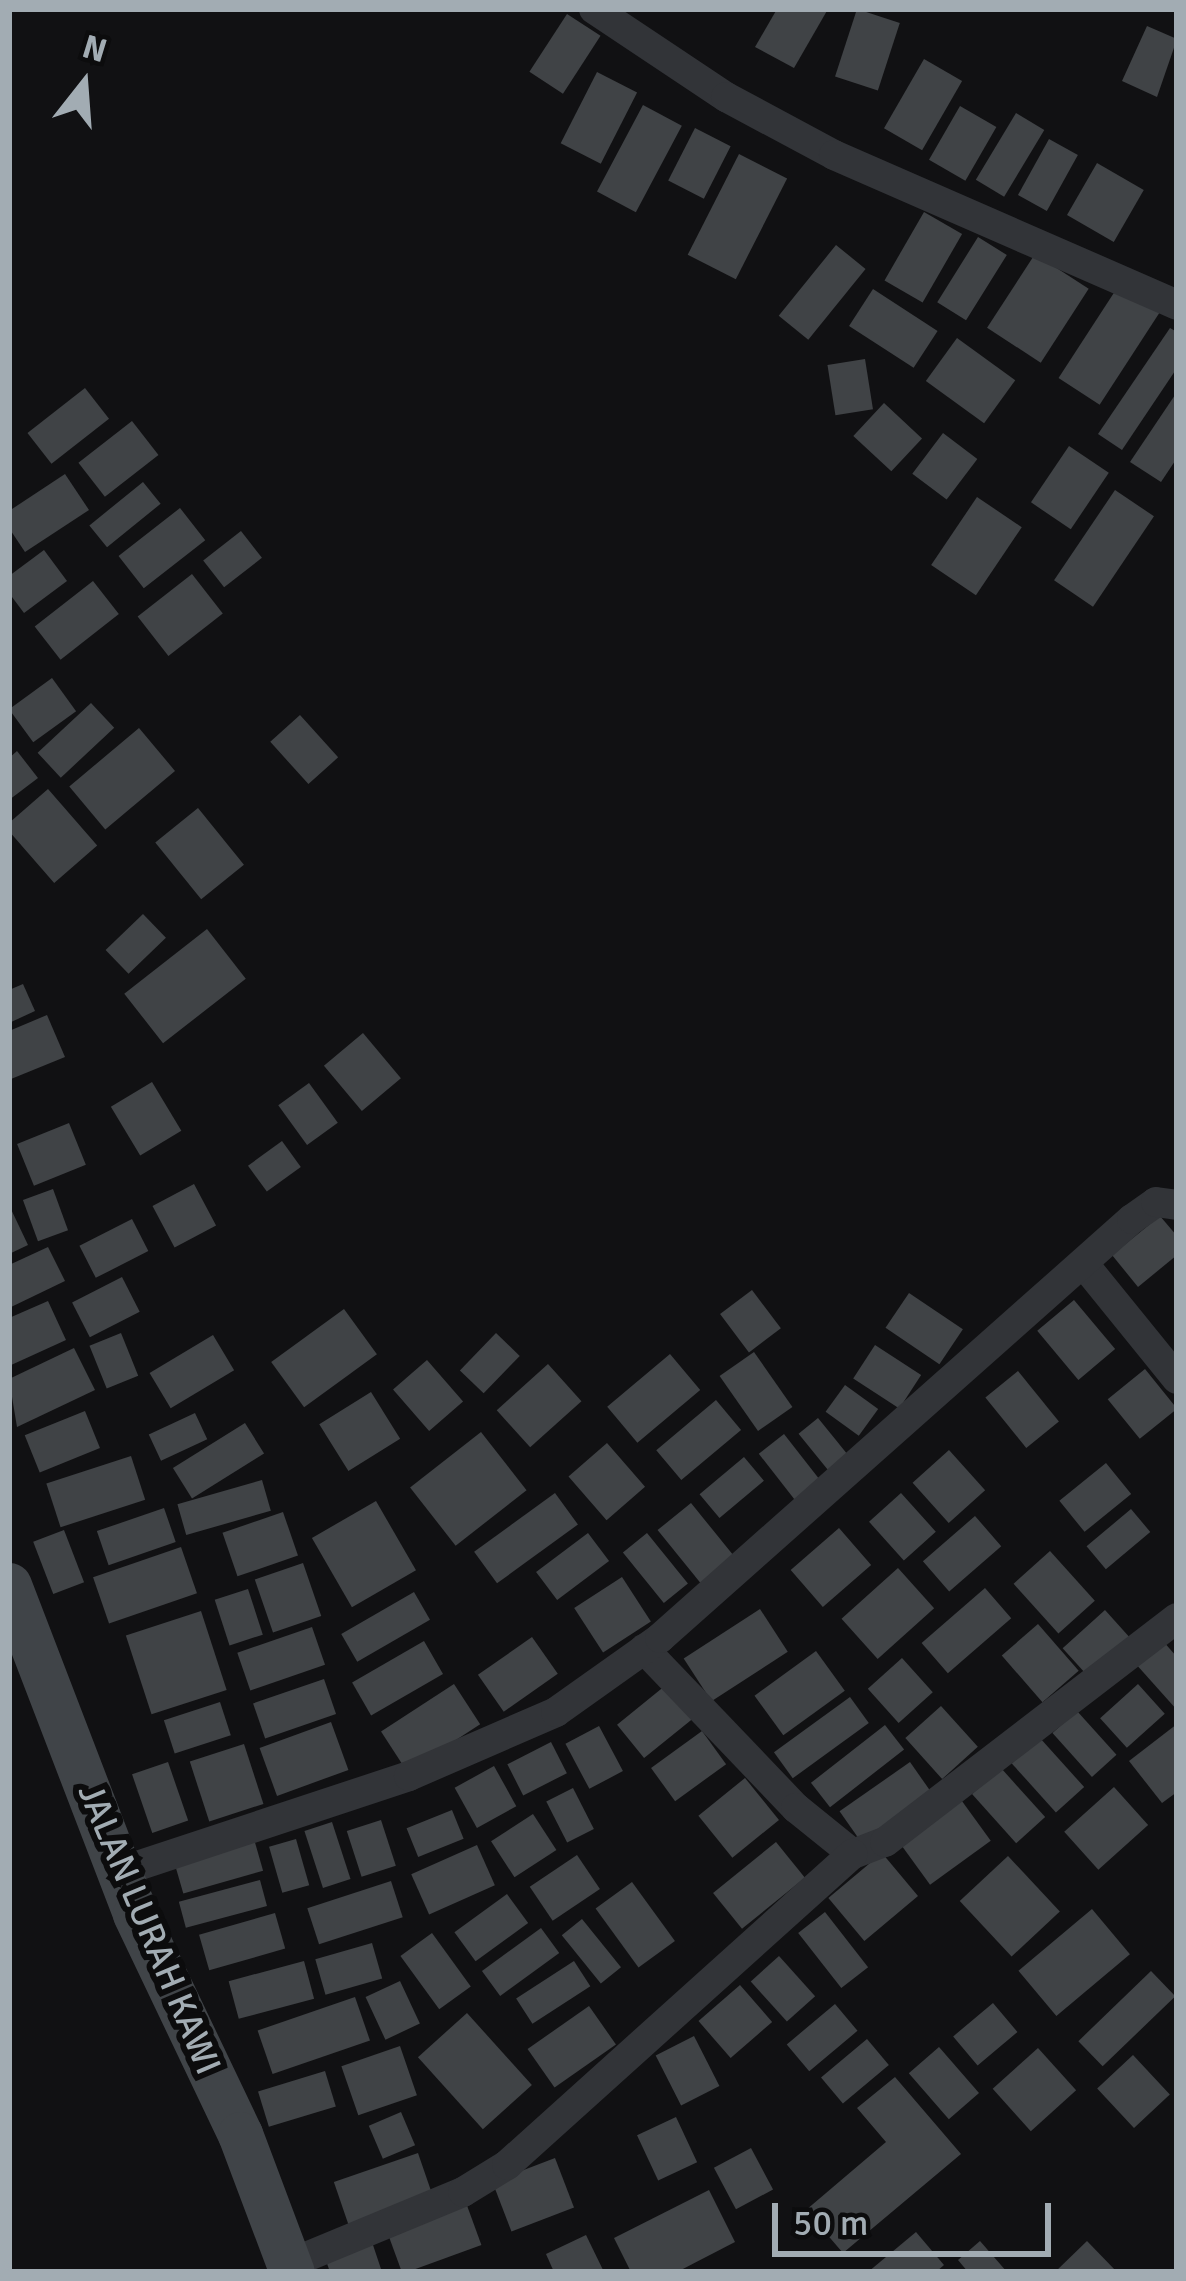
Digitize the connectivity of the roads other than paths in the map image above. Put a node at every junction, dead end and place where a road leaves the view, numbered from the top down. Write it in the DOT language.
graph roads {
  1 [pos="594,9"];
  2 [pos="1177,304"];
  3 [pos="1177,1205"];
  4 [pos="1082,1263"];
  5 [pos="1177,1379"];
  6 [pos="9,1585"];
  7 [pos="1177,1618"];
  8 [pos="644,1648"];
  9 [pos="854,1854"];
  10 [pos="118,1872"];
  11 [pos="290,2268"];
  1 -- 2 [label="street"];
  3 -- 4 [label="street"];
  4 -- 5 [label="street"];
  4 -- 8 [label="street"];
  6 -- 10 [label="street, JALAN LURAH KAWI"];
  7 -- 9 [label="street"];
  8 -- 9 [label="street"];
  8 -- 10 [label="street"];
  9 -- 11 [label="street"];
  10 -- 11 [label="street, JALAN LURAH KAWI"];
}
